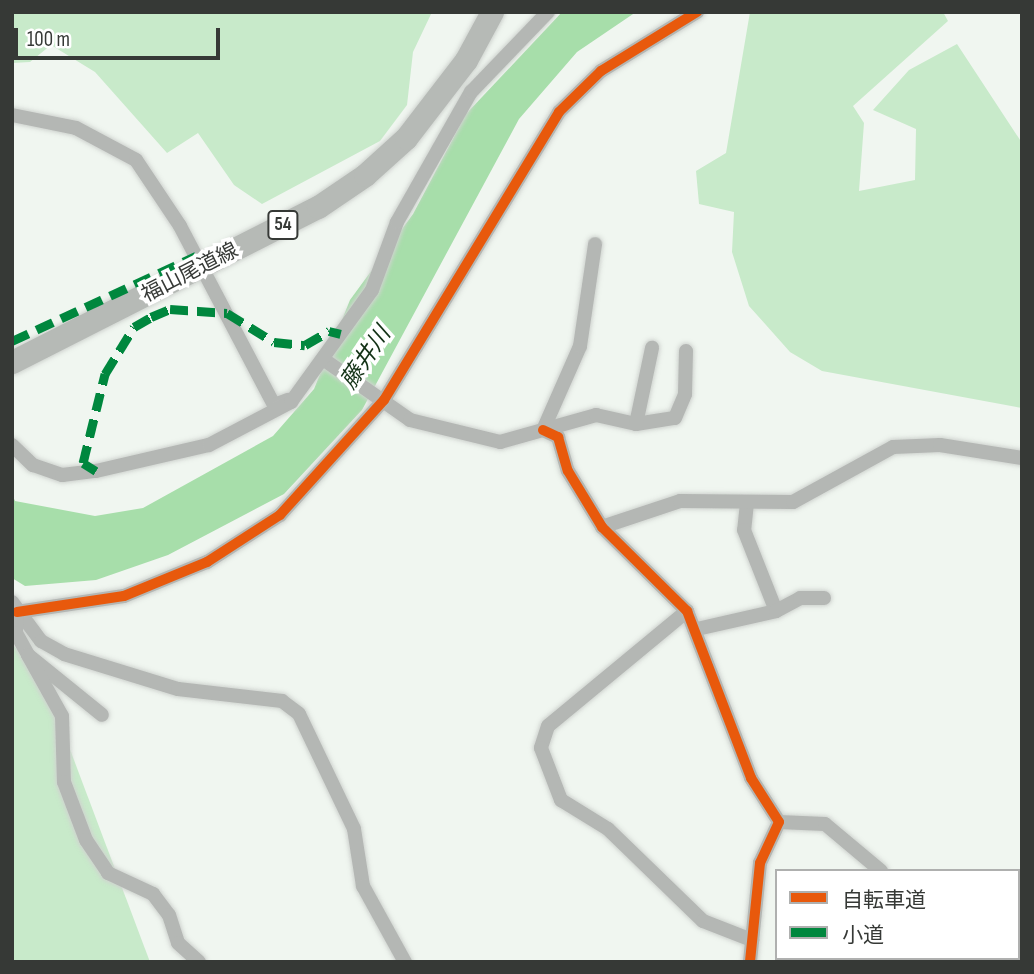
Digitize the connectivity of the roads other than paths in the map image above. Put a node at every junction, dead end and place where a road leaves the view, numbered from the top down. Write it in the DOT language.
graph roads {
  1 [pos="492,12"];
  2 [pos="548,12"];
  3 [pos="697,12"];
  4 [pos="466,60"];
  5 [pos="471,92"];
  6 [pos="12,116"];
  7 [pos="595,244"];
  8 [pos="202,267"];
  9 [pos="652,348"];
  10 [pos="686,351"];
  11 [pos="323,359"];
  12 [pos="12,362"];
  13 [pos="384,400"];
  14 [pos="291,402"];
  15 [pos="636,424"];
  16 [pos="543,430"];
  17 [pos="12,445"];
  18 [pos="1022,458"];
  19 [pos="747,503"];
  20 [pos="602,527"];
  21 [pos="824,598"];
  22 [pos="15,607"];
  23 [pos="687,611"];
  24 [pos="776,611"];
  25 [pos="697,629"];
  26 [pos="28,655"];
  27 [pos="102,715"];
  28 [pos="779,822"];
  29 [pos="879,869"];
  30 [pos="752,940"];
  31 [pos="200,962"];
  32 [pos="405,962"];
  33 [pos="750,962"];
  1 -- 4 [label="main road, 福山尾道線 / 54"];
  2 -- 5 [label="street"];
  3 -- 13 [label="street"];
  4 -- 5 [label="street"];
  4 -- 8 [label="main road, 福山尾道線 / 54"];
  5 -- 11 [label="street"];
  6 -- 8 [label="street"];
  7 -- 16 [label="street"];
  8 -- 12 [label="main road, 福山尾道線 / 54"];
  8 -- 14 [label="street"];
  9 -- 15 [label="street"];
  10 -- 15 [label="street"];
  11 -- 13 [label="street"];
  11 -- 14 [label="street"];
  13 -- 16 [label="street"];
  13 -- 22 [label="street"];
  14 -- 17 [label="street"];
  15 -- 16 [label="street"];
  16 -- 20 [label="street"];
  18 -- 19 [label="street"];
  19 -- 20 [label="street"];
  19 -- 24 [label="street"];
  20 -- 23 [label="street"];
  21 -- 24 [label="street"];
  22 -- 26 [label="street"];
  22 -- 32 [label="street"];
  23 -- 25 [label="street"];
  23 -- 30 [label="street"];
  24 -- 25 [label="street"];
  25 -- 28 [label="street"];
  26 -- 27 [label="street"];
  26 -- 31 [label="street"];
  28 -- 29 [label="street"];
  28 -- 30 [label="street"];
  30 -- 33 [label="street"];
}
